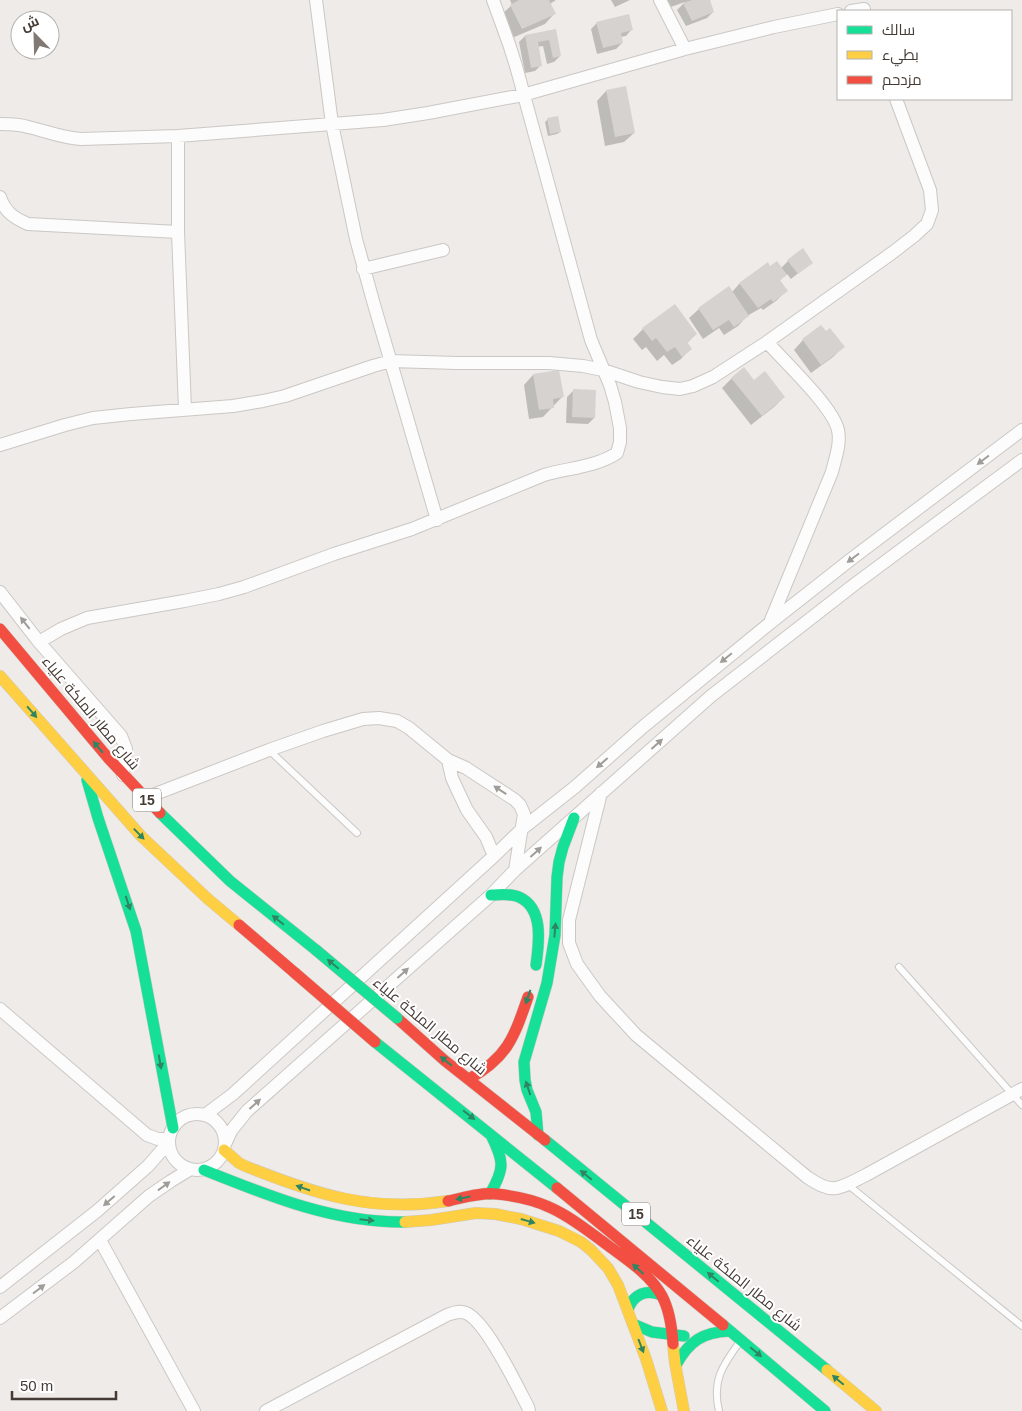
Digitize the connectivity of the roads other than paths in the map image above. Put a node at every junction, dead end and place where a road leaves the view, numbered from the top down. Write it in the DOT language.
graph roads {
  1 [pos="316,0"];
  2 [pos="493,0"];
  3 [pos="660,0"];
  4 [pos="837,14"];
  5 [pos="685,49"];
  6 [pos="523,94"];
  7 [pos="896,100"];
  8 [pos="0,124"];
  9 [pos="332,124"];
  10 [pos="178,136"];
  11 [pos="0,197"];
  12 [pos="178,232"];
  13 [pos="443,250"];
  14 [pos="363,269"];
  15 [pos="766,342"];
  16 [pos="391,361"];
  17 [pos="603,370"];
  18 [pos="185,409"];
  19 [pos="1022,430"];
  20 [pos="0,445"];
  21 [pos="1022,460"];
  22 [pos="437,520"];
  23 [pos="0,592"];
  24 [pos="770,623"];
  25 [pos="0,629"];
  26 [pos="39,642"];
  27 [pos="2,680"];
  28 [pos="269,750"];
  29 [pos="448,760"];
  30 [pos="85,774"];
  31 [pos="123,775"];
  32 [pos="601,794"];
  33 [pos="145,798"];
  34 [pos="574,818"];
  35 [pos="523,828"];
  36 [pos="357,833"];
  37 [pos="494,856"];
  38 [pos="515,870"];
  39 [pos="491,895"];
  40 [pos="899,967"];
  41 [pos="534,975"];
  42 [pos="530,990"];
  43 [pos="0,1009"];
  44 [pos="470,1079"];
  45 [pos="1017,1092"];
  46 [pos="1022,1105"];
  47 [pos="205,1115"];
  48 [pos="491,1133"];
  49 [pos="538,1135"];
  50 [pos="170,1136"];
  51 [pos="225,1146"];
  52 [pos="189,1170"];
  53 [pos="204,1170"];
  54 [pos="848,1184"];
  55 [pos="490,1194"];
  56 [pos="100,1240"];
  57 [pos="0,1287"];
  58 [pos="661,1295"];
  59 [pos="628,1309"];
  60 [pos="0,1318"];
  61 [pos="633,1324"];
  62 [pos="1022,1326"];
  63 [pos="730,1331"];
  64 [pos="672,1335"];
  65 [pos="701,1336"];
  66 [pos="742,1340"];
  67 [pos="676,1365"];
  68 [pos="529,1410"];
  69 [pos="194,1411"];
  70 [pos="266,1411"];
  71 [pos="662,1411"];
  72 [pos="684,1411"];
  73 [pos="719,1411"];
  74 [pos="825,1411"];
  75 [pos="876,1411"];
  1 -- 9 [label="street"];
  2 -- 6 [label="street"];
  3 -- 5 [label="street"];
  4 -- 5 [label="street"];
  5 -- 6 [label="street"];
  6 -- 9 [label="street"];
  6 -- 17 [label="street"];
  7 -- 15 [label="street"];
  8 -- 10 [label="street"];
  9 -- 10 [label="street"];
  9 -- 14 [label="street"];
  10 -- 12 [label="street"];
  11 -- 12 [label="street"];
  12 -- 18 [label="street"];
  13 -- 14 [label="street"];
  14 -- 16 [label="street"];
  15 -- 17 [label="street"];
  15 -- 24 [label="street"];
  16 -- 17 [label="street"];
  16 -- 18 [label="street"];
  16 -- 22 [label="street"];
  17 -- 22 [label="street"];
  18 -- 20 [label="street"];
  19 -- 24 [label="street, one-way"];
  32 -- 21 [label="street, one-way"];
  22 -- 26 [label="street"];
  26 -- 23 [label="street, one-way"];
  24 -- 35 [label="street, one-way"];
  31 -- 25 [label="main road, شارع مطار الملكة علياء / 15, one-way"];
  26 -- 31 [label="street"];
  27 -- 30 [label="main road, 15, one-way"];
  28 -- 29 [label="street"];
  28 -- 33 [label="street"];
  28 -- 36 [label="lane"];
  35 -- 29 [label="street, one-way"];
  29 -- 37 [label="street"];
  30 -- 48 [label="main road, 15, one-way, bridge"];
  30 -- 50 [label="main road, one-way"];
  31 -- 33 [label="main road, شارع مطار الملكة علياء / 15"];
  32 -- 34 [label="street"];
  32 -- 54 [label="street"];
  44 -- 33 [label="main road, شارع مطار الملكة علياء / 15, one-way, bridge"];
  38 -- 34 [label="street, one-way"];
  49 -- 34 [label="main road, one-way"];
  35 -- 37 [label="street"];
  35 -- 38 [label="street"];
  37 -- 47 [label="street"];
  38 -- 39 [label="street"];
  39 -- 41 [label="main road"];
  51 -- 39 [label="street, one-way"];
  40 -- 45 [label="lane"];
  42 -- 44 [label="main road, one-way"];
  43 -- 50 [label="street"];
  44 -- 49 [label="main road, شارع مطار الملكة علياء / 15"];
  45 -- 46 [label="lane"];
  45 -- 54 [label="street"];
  47 -- 50 [label="street"];
  47 -- 51 [label="street"];
  48 -- 55 [label="main road"];
  48 -- 63 [label="main road, 15"];
  75 -- 49 [label="main road, شارع مطار الملكة علياء / 15, one-way"];
  50 -- 52 [label="street"];
  50 -- 57 [label="street, one-way"];
  51 -- 53 [label="street"];
  55 -- 51 [label="main road, one-way"];
  52 -- 53 [label="street"];
  56 -- 52 [label="street, one-way"];
  53 -- 59 [label="main road, one-way"];
  54 -- 62 [label="lane"];
  58 -- 55 [label="main road, one-way"];
  60 -- 56 [label="street, one-way"];
  56 -- 69 [label="street"];
  58 -- 59 [label="main road"];
  58 -- 64 [label="main road"];
  59 -- 61 [label="main road"];
  61 -- 64 [label="main road"];
  61 -- 71 [label="main road, one-way"];
  63 -- 65 [label="main road"];
  63 -- 66 [label="main road, 15"];
  64 -- 65 [label="main road"];
  64 -- 67 [label="main road"];
  65 -- 67 [label="main road"];
  66 -- 73 [label="lane"];
  66 -- 74 [label="main road, 15, one-way"];
  67 -- 72 [label="main road"];
  68 -- 70 [label="street"];
}
